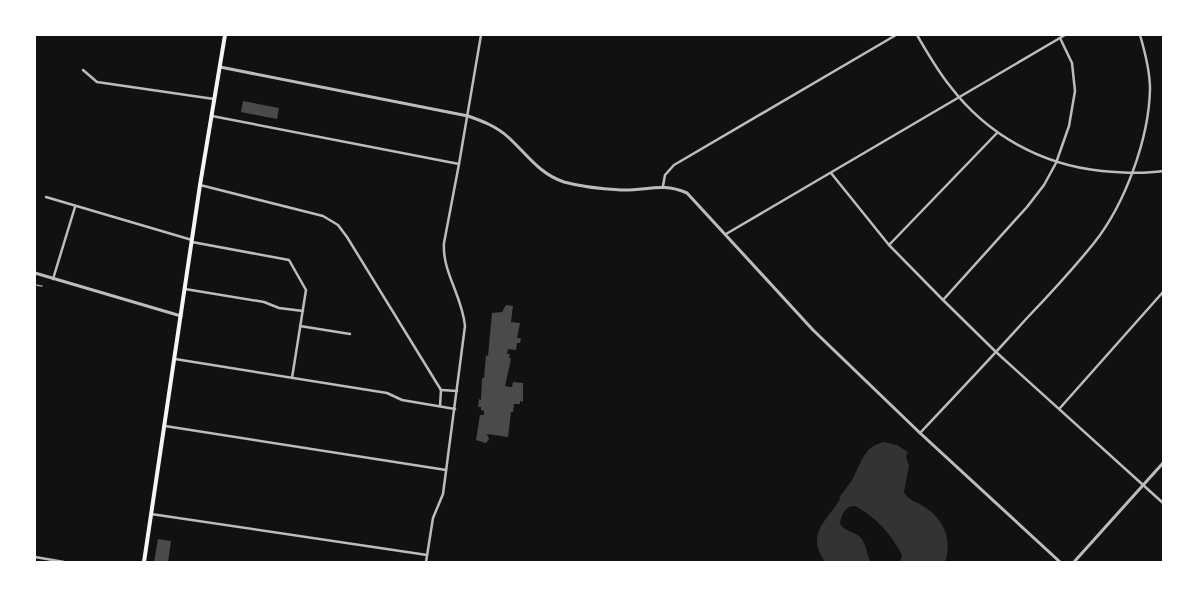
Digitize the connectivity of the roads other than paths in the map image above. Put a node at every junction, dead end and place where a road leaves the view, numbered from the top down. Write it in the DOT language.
graph roads {
  1 [pos="225,35"];
  2 [pos="481,35"];
  3 [pos="896,35"];
  4 [pos="917,35"];
  5 [pos="1065,35"];
  6 [pos="1140,35"];
  7 [pos="1060,38"];
  8 [pos="220,67"];
  9 [pos="83,70"];
  10 [pos="959,97"];
  11 [pos="215,99"];
  12 [pos="212,116"];
  13 [pos="468,116"];
  14 [pos="997,133"];
  15 [pos="1056,163"];
  16 [pos="459,164"];
  17 [pos="1163,171"];
  18 [pos="831,173"];
  19 [pos="1131,174"];
  20 [pos="200,185"];
  21 [pos="663,186"];
  22 [pos="46,197"];
  23 [pos="75,206"];
  24 [pos="726,234"];
  25 [pos="192,241"];
  26 [pos="889,245"];
  27 [pos="35,273"];
  28 [pos="53,279"];
  29 [pos="185,289"];
  30 [pos="1163,293"];
  31 [pos="943,300"];
  32 [pos="303,312"];
  33 [pos="181,316"];
  34 [pos="300,326"];
  35 [pos="350,334"];
  36 [pos="996,352"];
  37 [pos="174,359"];
  38 [pos="292,378"];
  39 [pos="440,390"];
  40 [pos="457,391"];
  41 [pos="440,406"];
  42 [pos="1060,408"];
  43 [pos="455,409"];
  44 [pos="165,426"];
  45 [pos="920,433"];
  46 [pos="1163,463"];
  47 [pos="446,470"];
  48 [pos="1143,485"];
  49 [pos="1163,503"];
  50 [pos="151,514"];
  51 [pos="427,555"];
  52 [pos="35,556"];
  53 [pos="64,562"];
  54 [pos="144,562"];
  55 [pos="426,562"];
  56 [pos="1060,562"];
  57 [pos="1074,562"];
  1 -- 8 [label="main road"];
  2 -- 13 [label="street"];
  3 -- 21 [label="street"];
  4 -- 10 [label="street"];
  5 -- 7 [label="street"];
  6 -- 19 [label="street"];
  7 -- 10 [label="street"];
  7 -- 15 [label="street"];
  8 -- 11 [label="main road"];
  8 -- 13 [label="street"];
  9 -- 11 [label="street"];
  10 -- 14 [label="street"];
  10 -- 18 [label="street"];
  11 -- 12 [label="main road"];
  12 -- 16 [label="street"];
  12 -- 20 [label="main road"];
  13 -- 16 [label="street"];
  13 -- 21 [label="street"];
  14 -- 15 [label="street"];
  14 -- 26 [label="street"];
  15 -- 19 [label="street"];
  15 -- 31 [label="street"];
  16 -- 40 [label="street"];
  17 -- 19 [label="street"];
  18 -- 24 [label="street"];
  18 -- 26 [label="street"];
  19 -- 36 [label="street"];
  20 -- 25 [label="main road"];
  20 -- 39 [label="street"];
  21 -- 24 [label="street"];
  22 -- 23 [label="street"];
  23 -- 25 [label="street"];
  23 -- 28 [label="street"];
  24 -- 45 [label="street"];
  25 -- 29 [label="main road"];
  25 -- 32 [label="street"];
  26 -- 31 [label="street"];
  27 -- 28 [label="street"];
  28 -- 33 [label="street"];
  29 -- 32 [label="street"];
  29 -- 33 [label="main road"];
  30 -- 42 [label="street"];
  31 -- 36 [label="street"];
  32 -- 34 [label="street"];
  33 -- 37 [label="main road"];
  34 -- 35 [label="street"];
  34 -- 38 [label="street"];
  36 -- 42 [label="street"];
  36 -- 45 [label="street"];
  37 -- 38 [label="street"];
  37 -- 44 [label="main road"];
  38 -- 41 [label="street"];
  39 -- 40 [label="street"];
  39 -- 41 [label="street"];
  40 -- 43 [label="street"];
  41 -- 43 [label="street"];
  42 -- 48 [label="street"];
  43 -- 47 [label="street"];
  44 -- 47 [label="street"];
  44 -- 50 [label="main road"];
  45 -- 56 [label="street"];
  46 -- 48 [label="street"];
  47 -- 51 [label="street"];
  48 -- 49 [label="street"];
  48 -- 57 [label="street"];
  50 -- 51 [label="street"];
  50 -- 54 [label="main road"];
  51 -- 55 [label="street"];
  52 -- 53 [label="street"];
}
